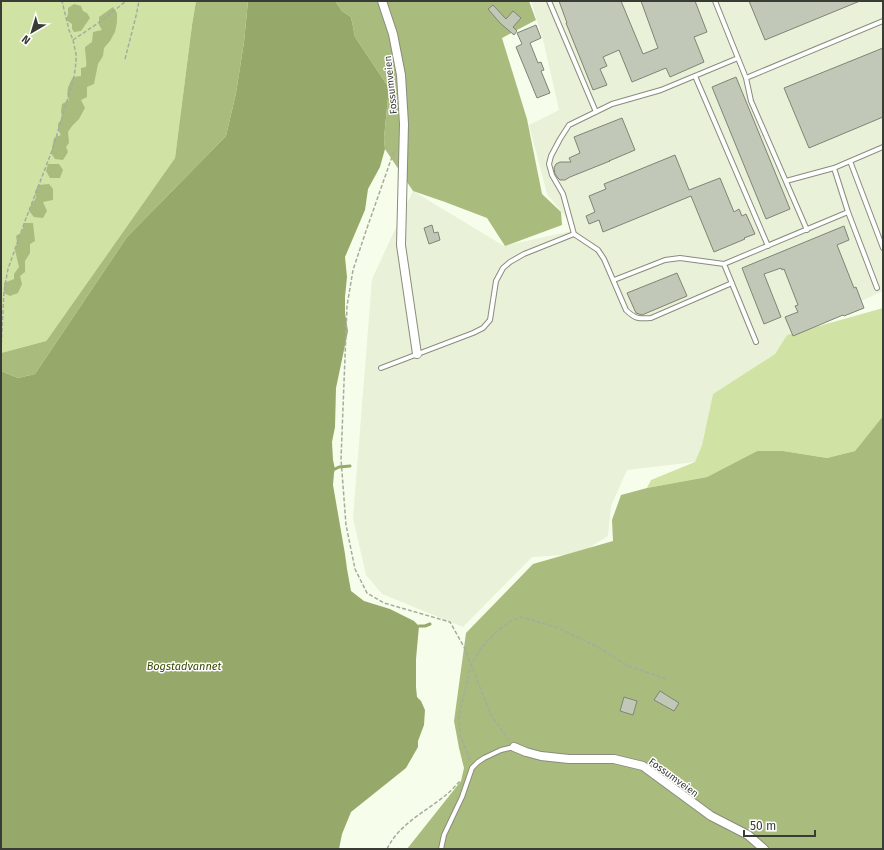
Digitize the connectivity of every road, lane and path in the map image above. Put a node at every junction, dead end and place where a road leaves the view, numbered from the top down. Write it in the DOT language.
graph roads {
  1 [pos="62,1"];
  2 [pos="126,1"];
  3 [pos="139,1"];
  4 [pos="382,1"];
  5 [pos="549,1"];
  6 [pos="715,1"];
  7 [pos="883,21"];
  8 [pos="73,40"];
  9 [pos="738,58"];
  10 [pos="125,59"];
  11 [pos="695,76"];
  12 [pos="746,78"];
  13 [pos="596,112"];
  14 [pos="396,146"];
  15 [pos="883,147"];
  16 [pos="850,161"];
  17 [pos="834,168"];
  18 [pos="786,181"];
  19 [pos="848,212"];
  20 [pos="807,230"];
  21 [pos="574,234"];
  22 [pos="768,246"];
  23 [pos="883,248"];
  24 [pos="724,264"];
  25 [pos="614,280"];
  26 [pos="732,283"];
  27 [pos="877,288"];
  28 [pos="756,342"];
  29 [pos="1,350"];
  30 [pos="417,354"];
  31 [pos="381,368"];
  32 [pos="471,665"];
  33 [pos="666,679"];
  34 [pos="514,747"];
  35 [pos="472,768"];
  36 [pos="462,779"];
  37 [pos="387,849"];
  38 [pos="441,849"];
  39 [pos="764,849"];
  1 -- 8 [label="path"];
  2 -- 8 [label="path"];
  3 -- 10 [label="path"];
  4 -- 30 [label="street, Fossumveien"];
  5 -- 13 [label="lane"];
  6 -- 9 [label="lane"];
  7 -- 12 [label="lane"];
  8 -- 29 [label="path"];
  9 -- 11 [label="lane"];
  9 -- 12 [label="lane"];
  11 -- 13 [label="lane"];
  11 -- 22 [label="lane"];
  12 -- 18 [label="lane"];
  13 -- 21 [label="lane"];
  14 -- 32 [label="path"];
  15 -- 16 [label="lane"];
  16 -- 17 [label="lane"];
  16 -- 23 [label="lane"];
  17 -- 18 [label="lane"];
  17 -- 19 [label="lane"];
  18 -- 20 [label="lane"];
  19 -- 20 [label="lane"];
  19 -- 27 [label="lane"];
  20 -- 22 [label="lane"];
  21 -- 25 [label="lane"];
  21 -- 30 [label="lane"];
  22 -- 24 [label="lane"];
  24 -- 25 [label="lane"];
  24 -- 26 [label="lane"];
  25 -- 26 [label="lane"];
  26 -- 28 [label="lane"];
  30 -- 31 [label="lane"];
  32 -- 33 [label="path"];
  32 -- 34 [label="path"];
  32 -- 35 [label="path"];
  34 -- 35 [label="lane"];
  34 -- 39 [label="street, Fossumveien"];
  35 -- 38 [label="lane"];
  36 -- 37 [label="path"];
}
